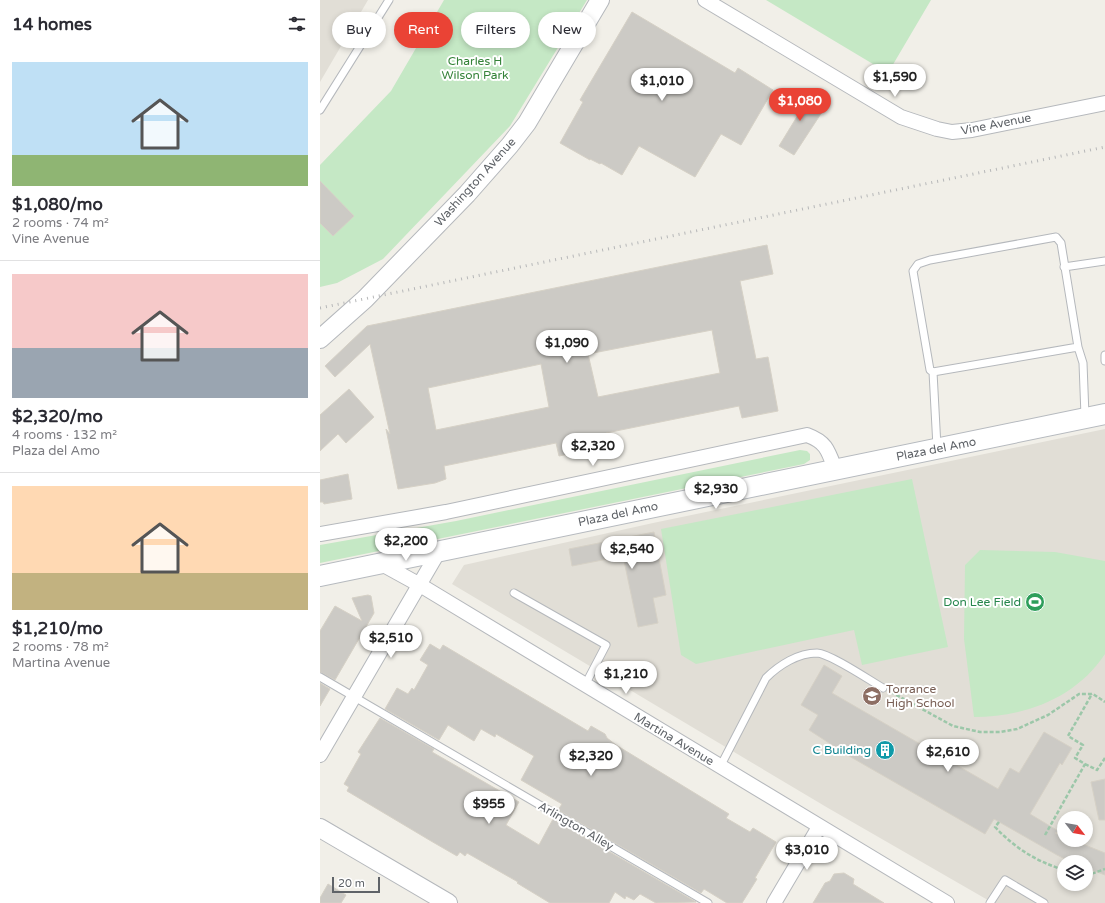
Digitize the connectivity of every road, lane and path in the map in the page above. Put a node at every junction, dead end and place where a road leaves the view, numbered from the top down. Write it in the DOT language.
graph roads {
  1 [pos="390,0"];
  2 [pos="600,0"];
  3 [pos="705,0"];
  4 [pos="1105,103"];
  5 [pos="320,110"];
  6 [pos="1105,261"];
  7 [pos="1064,267"];
  8 [pos="320,339"];
  9 [pos="1078,347"];
  10 [pos="1105,355"];
  11 [pos="1105,361"];
  12 [pos="933,372"];
  13 [pos="1105,414"];
  14 [pos="1086,418"];
  15 [pos="937,449"];
  16 [pos="835,469"];
  17 [pos="320,534"];
  18 [pos="440,551"];
  19 [pos="380,563"];
  20 [pos="320,576"];
  21 [pos="420,585"];
  22 [pos="514,593"];
  23 [pos="320,677"];
  24 [pos="585,685"];
  25 [pos="883,688"];
  26 [pos="1092,694"];
  27 [pos="354,697"];
  28 [pos="1105,702"];
  29 [pos="320,755"];
  30 [pos="1105,758"];
  31 [pos="1085,764"];
  32 [pos="720,767"];
  33 [pos="998,822"];
  34 [pos="819,827"];
  35 [pos="320,828"];
  36 [pos="1045,834"];
  37 [pos="1057,868"];
  38 [pos="1105,869"];
  39 [pos="1093,873"];
  40 [pos="448,903"];
  41 [pos="708,903"];
  42 [pos="774,903"];
  43 [pos="947,903"];
  44 [pos="990,903"];
  45 [pos="1044,903"];
  1 -- 5 [label="lane"];
  2 -- 8 [label="street, Washington Avenue"];
  3 -- 4 [label="street, Vine Avenue"];
  6 -- 7 [label="lane"];
  7 -- 9 [label="lane"];
  7 -- 12 [label="lane"];
  9 -- 12 [label="lane"];
  9 -- 14 [label="lane"];
  10 -- 11 [label="lane"];
  12 -- 15 [label="lane"];
  13 -- 14 [label="main road, Plaza del Amo"];
  14 -- 15 [label="main road, Plaza del Amo"];
  15 -- 16 [label="main road, Plaza del Amo"];
  16 -- 17 [label="street"];
  16 -- 18 [label="main road, Plaza del Amo"];
  18 -- 19 [label="main road, Plaza del Amo"];
  18 -- 21 [label="street"];
  19 -- 20 [label="main road, Plaza del Amo"];
  19 -- 21 [label="street, Martina Avenue"];
  21 -- 24 [label="street, Martina Avenue"];
  21 -- 27 [label="street"];
  22 -- 24 [label="lane"];
  23 -- 27 [label="lane, Arlington Alley"];
  24 -- 32 [label="street, Martina Avenue"];
  25 -- 26 [label="path"];
  25 -- 32 [label="lane"];
  26 -- 28 [label="path"];
  26 -- 31 [label="path"];
  27 -- 29 [label="street"];
  27 -- 41 [label="lane, Arlington Alley"];
  30 -- 31 [label="path"];
  31 -- 36 [label="path"];
  32 -- 34 [label="street, Martina Avenue"];
  33 -- 37 [label="path"];
  34 -- 42 [label="street"];
  34 -- 43 [label="street, Martina Avenue"];
  35 -- 40 [label="street"];
  38 -- 39 [label="path"];
  44 -- 45 [label="lane"];
}
